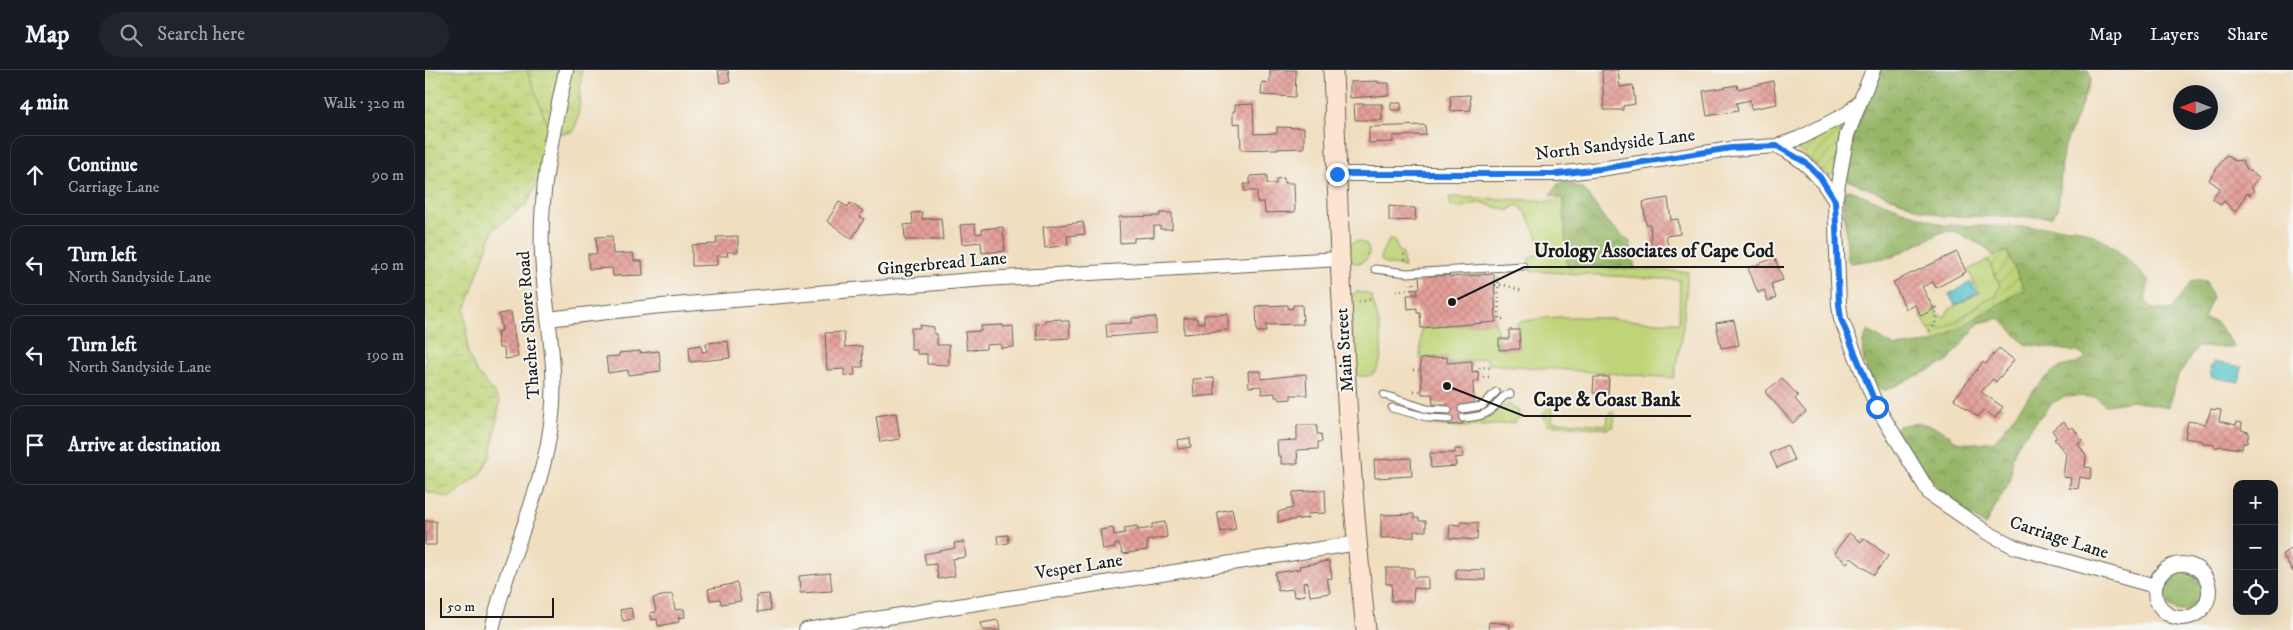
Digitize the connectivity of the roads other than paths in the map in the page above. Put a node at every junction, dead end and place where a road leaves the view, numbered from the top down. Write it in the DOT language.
graph roads {
  1 [pos="566,70"];
  2 [pos="1333,70"];
  3 [pos="1873,70"];
  4 [pos="1859,102"];
  5 [pos="1777,146"];
  6 [pos="1337,174"];
  7 [pos="1835,201"];
  8 [pos="1340,259"];
  9 [pos="1523,266"];
  10 [pos="1375,268"];
  11 [pos="548,319"];
  12 [pos="1496,392"];
  13 [pos="1509,394"];
  14 [pos="1384,396"];
  15 [pos="1392,408"];
  16 [pos="1462,409"];
  17 [pos="1448,410"];
  18 [pos="1463,418"];
  19 [pos="1449,419"];
  20 [pos="1358,543"];
  21 [pos="2155,586"];
  22 [pos="492,630"];
  23 [pos="805,630"];
  24 [pos="1366,630"];
  1 -- 11 [label="street, Thacher Shore Road"];
  2 -- 6 [label="main road, Main Street"];
  3 -- 4 [label="street, North Sandyside Lane"];
  4 -- 5 [label="street, North Sandyside Lane"];
  4 -- 7 [label="street, Carriage Lane"];
  5 -- 6 [label="street, North Sandyside Lane"];
  5 -- 7 [label="street"];
  6 -- 8 [label="main road, Main Street"];
  7 -- 21 [label="street, Carriage Lane"];
  8 -- 11 [label="street, Gingerbread Lane"];
  8 -- 20 [label="main road, Main Street"];
  9 -- 10 [label="lane"];
  11 -- 22 [label="street, Thacher Shore Road"];
  12 -- 16 [label="lane"];
  13 -- 18 [label="lane"];
  14 -- 17 [label="lane"];
  15 -- 19 [label="lane"];
  20 -- 23 [label="street, Vesper Lane"];
  20 -- 24 [label="main road, Main Street"];
}
